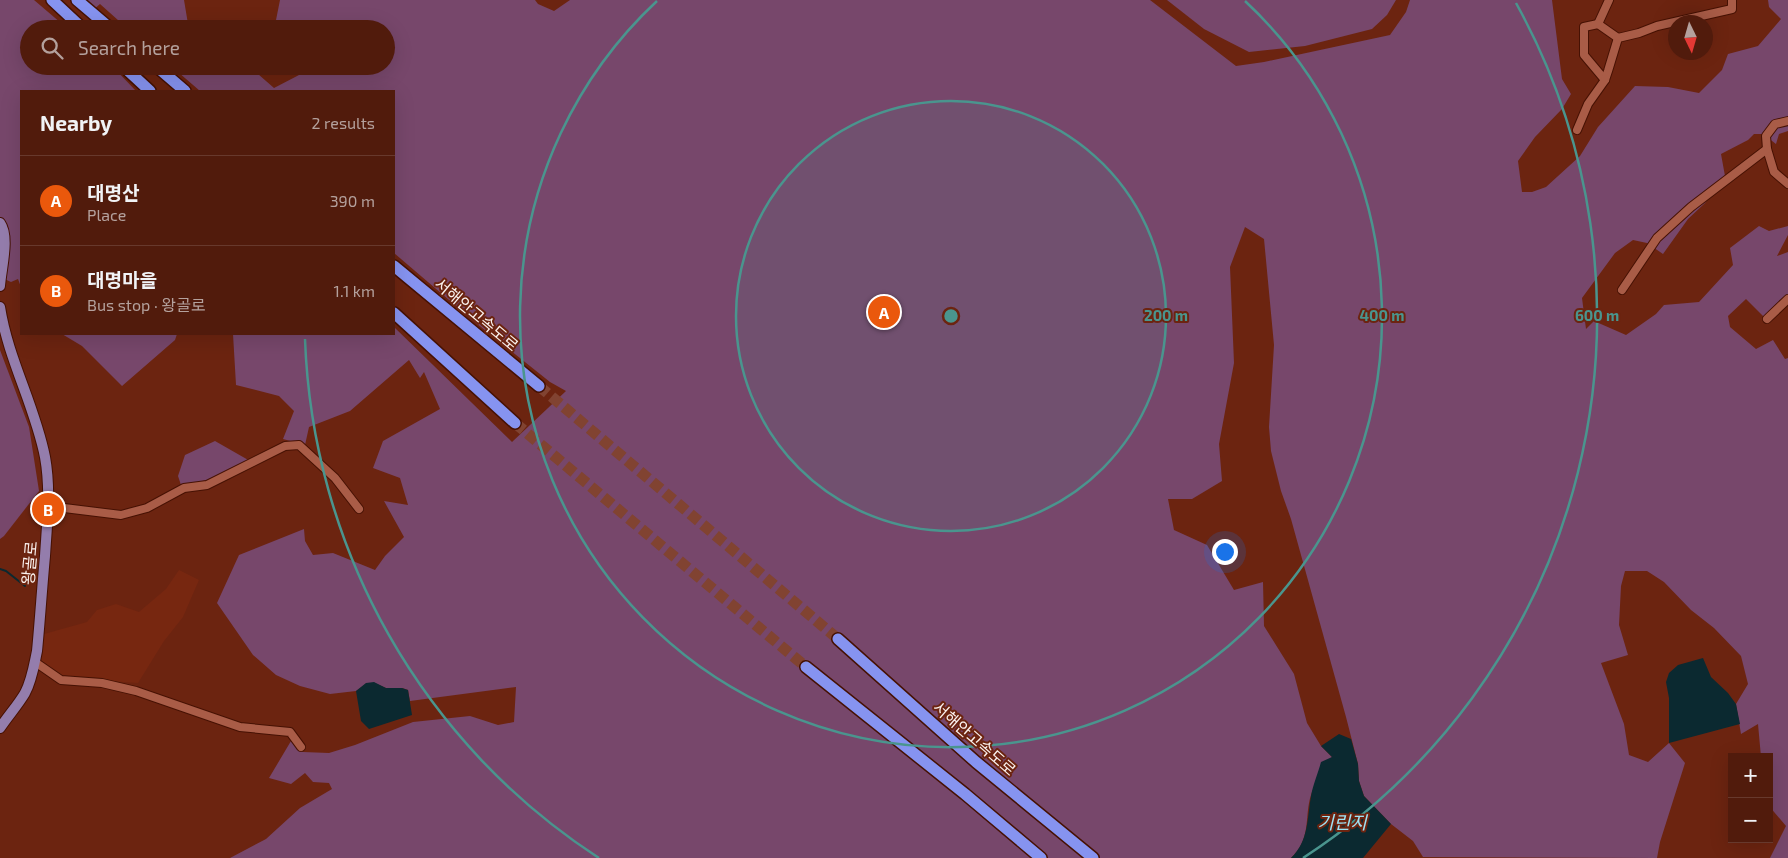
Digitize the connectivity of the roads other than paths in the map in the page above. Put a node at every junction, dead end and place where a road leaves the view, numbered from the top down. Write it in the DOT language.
graph roads {
  1 [pos="52,0"];
  2 [pos="77,0"];
  3 [pos="1609,0"];
  4 [pos="1732,0"];
  5 [pos="73,20"];
  6 [pos="100,20"];
  7 [pos="1598,24"];
  8 [pos="1618,38"];
  9 [pos="133,75"];
  10 [pos="166,75"];
  11 [pos="1605,80"];
  12 [pos="149,90"];
  13 [pos="184,90"];
  14 [pos="1788,121"];
  15 [pos="1577,130"];
  16 [pos="1767,149"];
  17 [pos="1788,184"];
  18 [pos="0,223"];
  19 [pos="395,267"];
  20 [pos="0,286"];
  21 [pos="1622,290"];
  22 [pos="1788,299"];
  23 [pos="0,307"];
  24 [pos="395,314"];
  25 [pos="1767,319"];
  26 [pos="539,386"];
  27 [pos="515,423"];
  28 [pos="48,506"];
  29 [pos="359,509"];
  30 [pos="838,638"];
  31 [pos="35,662"];
  32 [pos="806,667"];
  33 [pos="0,728"];
  34 [pos="301,747"];
  35 [pos="1041,858"];
  36 [pos="1093,858"];
  1 -- 5 [label="highway"];
  2 -- 6 [label="highway"];
  3 -- 7 [label="street"];
  4 -- 8 [label="street"];
  7 -- 8 [label="street"];
  7 -- 11 [label="street"];
  8 -- 11 [label="street"];
  9 -- 12 [label="highway"];
  10 -- 13 [label="highway"];
  11 -- 15 [label="street"];
  14 -- 16 [label="street"];
  16 -- 17 [label="street"];
  16 -- 21 [label="street"];
  18 -- 20 [label="main road"];
  19 -- 26 [label="highway, 서해안고속도로"];
  22 -- 25 [label="street"];
  23 -- 28 [label="main road, 왕골로"];
  24 -- 27 [label="highway"];
  28 -- 29 [label="street"];
  28 -- 31 [label="main road, 왕골로"];
  30 -- 36 [label="highway, 서해안고속도로"];
  31 -- 33 [label="main road, 왕골로"];
  31 -- 34 [label="street"];
  32 -- 35 [label="highway"];
}
